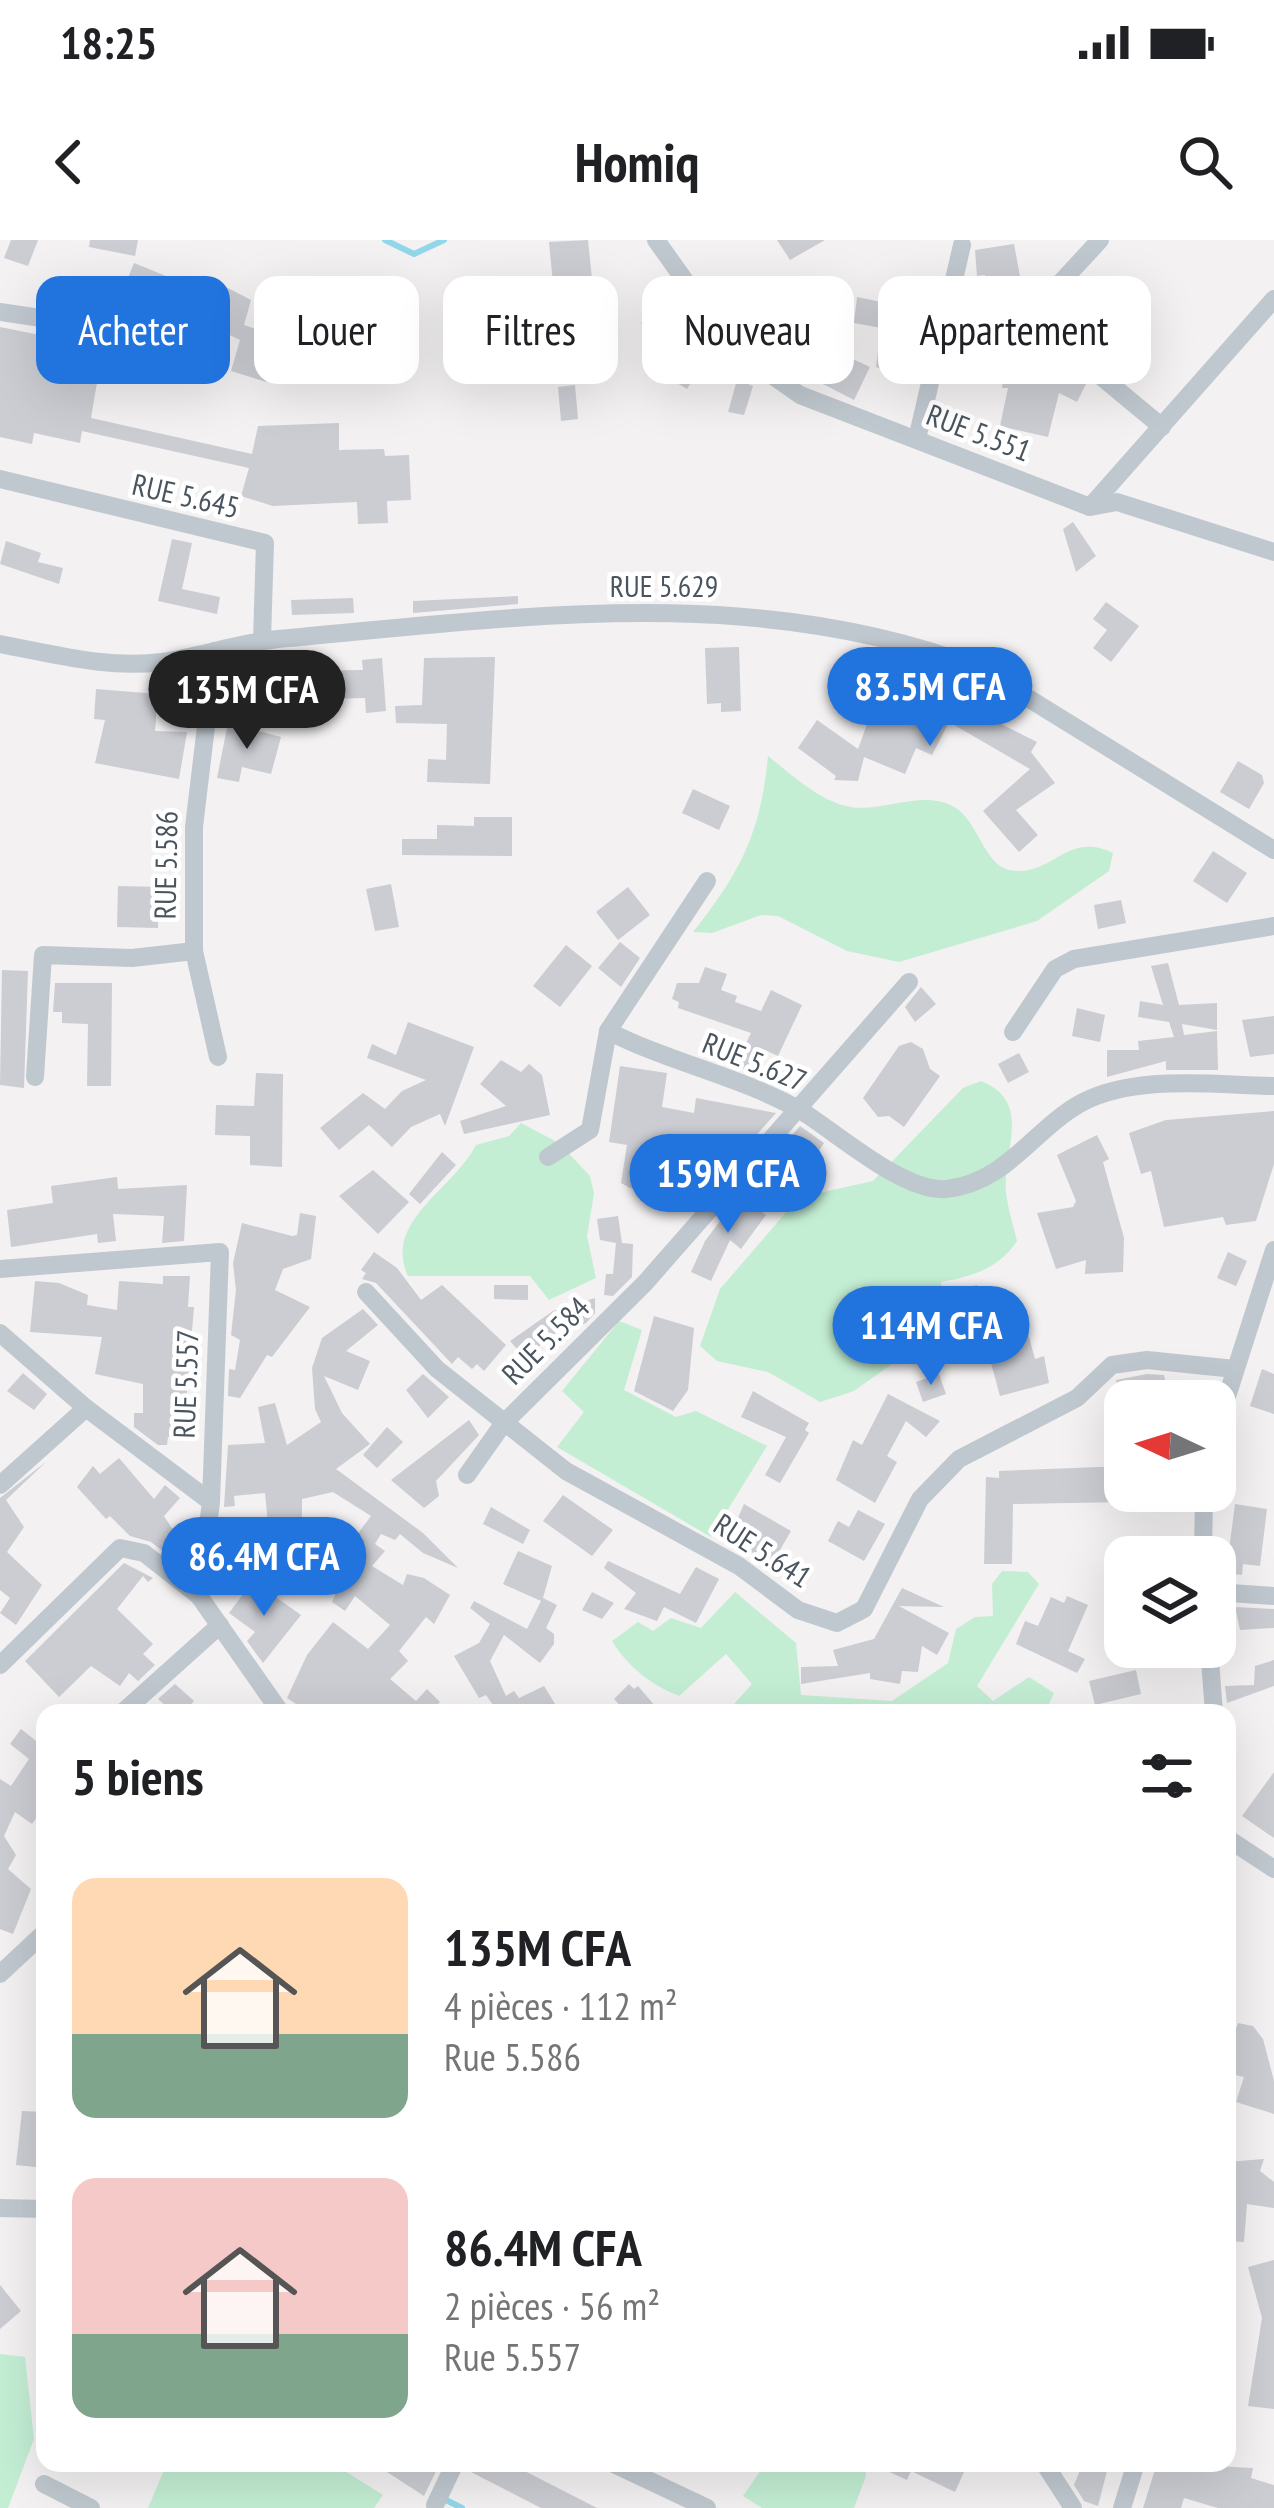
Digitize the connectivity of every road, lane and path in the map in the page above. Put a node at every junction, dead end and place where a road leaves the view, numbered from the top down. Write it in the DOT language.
graph roads {
  1 [pos="656,240"];
  2 [pos="1100,240"];
  3 [pos="962,245"];
  4 [pos="1274,299"];
  5 [pos="0,312"];
  6 [pos="36,317"];
  7 [pos="1162,427"];
  8 [pos="916,439"];
  9 [pos="0,479"];
  10 [pos="1090,507"];
  11 [pos="1274,552"];
  12 [pos="262,640"];
  13 [pos="0,644"];
  14 [pos="215,651"];
  15 [pos="1274,850"];
  16 [pos="707,880"];
  17 [pos="1274,926"];
  18 [pos="194,951"];
  19 [pos="909,982"];
  20 [pos="608,1031"];
  21 [pos="1012,1032"];
  22 [pos="218,1057"];
  23 [pos="35,1077"];
  24 [pos="1274,1085"];
  25 [pos="799,1110"];
  26 [pos="548,1157"];
  27 [pos="1274,1250"];
  28 [pos="0,1269"];
  29 [pos="367,1292"];
  30 [pos="0,1333"];
  31 [pos="1235,1369"];
  32 [pos="1232,1380"];
  33 [pos="86,1408"];
  34 [pos="503,1424"];
  35 [pos="467,1475"];
  36 [pos="0,1485"];
  37 [pos="211,1502"];
  38 [pos="1236,1593"];
  39 [pos="199,1596"];
  40 [pos="1274,1596"];
  41 [pos="220,1624"];
  42 [pos="0,1665"];
  43 [pos="1211,1668"];
  44 [pos="132,1704"];
  45 [pos="267,1704"];
  46 [pos="1213,1704"];
  47 [pos="1236,1844"];
  48 [pos="1274,1869"];
  49 [pos="36,1940"];
  50 [pos="0,1974"];
  51 [pos="0,2208"];
  52 [pos="36,2209"];
  53 [pos="451,2472"];
  54 [pos="631,2472"];
  55 [pos="1050,2472"];
  56 [pos="1133,2472"];
  57 [pos="44,2484"];
  58 [pos="435,2505"];
  59 [pos="91,2508"];
  60 [pos="707,2508"];
  61 [pos="1073,2508"];
  62 [pos="1122,2508"];
  1 -- 8 [label="street, RUE 5.551"];
  2 -- 7 [label="street"];
  3 -- 8 [label="street"];
  4 -- 7 [label="street"];
  5 -- 6 [label="street"];
  7 -- 10 [label="street"];
  8 -- 10 [label="street, RUE 5.551"];
  9 -- 12 [label="street, RUE 5.645"];
  10 -- 11 [label="street, RUE 5.551"];
  12 -- 14 [label="street, RUE 5.629"];
  12 -- 15 [label="street, RUE 5.629"];
  13 -- 14 [label="street, RUE 5.629"];
  14 -- 18 [label="street, RUE 5.586"];
  16 -- 20 [label="street"];
  17 -- 21 [label="street"];
  18 -- 22 [label="street"];
  18 -- 23 [label="street, RUE 5.586"];
  19 -- 25 [label="street, RUE 5.584"];
  20 -- 25 [label="street, RUE 5.627"];
  20 -- 26 [label="street"];
  24 -- 25 [label="street, RUE 5.627"];
  25 -- 34 [label="street, RUE 5.584"];
  27 -- 31 [label="street"];
  28 -- 37 [label="street, RUE 5.557"];
  29 -- 34 [label="street, RUE 5.641"];
  30 -- 33 [label="street"];
  31 -- 32 [label="street"];
  31 -- 34 [label="street, RUE 5.641"];
  33 -- 36 [label="street"];
  33 -- 37 [label="street"];
  34 -- 35 [label="street, RUE 5.584"];
  37 -- 39 [label="street, RUE 5.557"];
  38 -- 40 [label="street"];
  39 -- 41 [label="street"];
  39 -- 42 [label="street"];
  41 -- 44 [label="street"];
  41 -- 45 [label="street"];
  43 -- 46 [label="street"];
  47 -- 48 [label="street"];
  49 -- 50 [label="street"];
  51 -- 52 [label="street"];
  53 -- 58 [label="street"];
  54 -- 60 [label="street"];
  55 -- 61 [label="street"];
  56 -- 62 [label="street"];
  57 -- 59 [label="street"];
}
